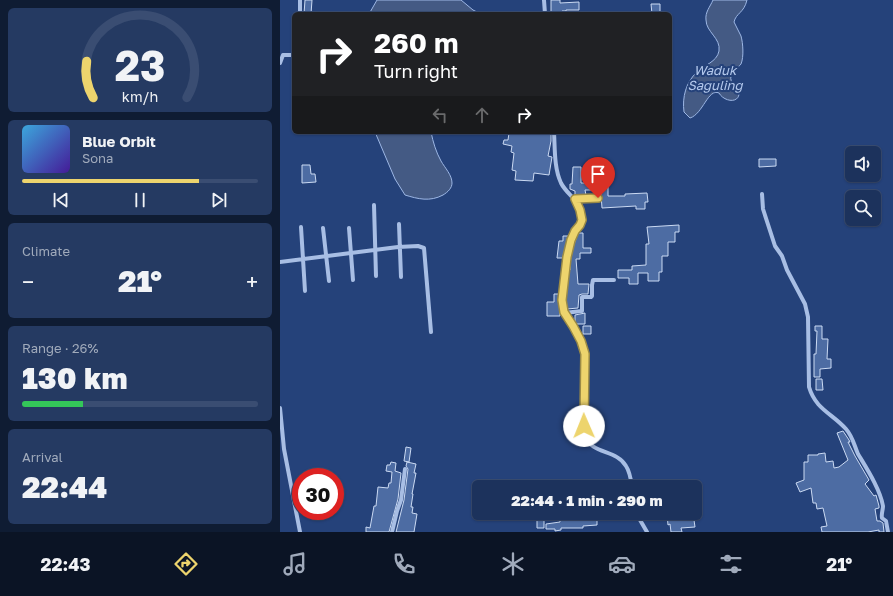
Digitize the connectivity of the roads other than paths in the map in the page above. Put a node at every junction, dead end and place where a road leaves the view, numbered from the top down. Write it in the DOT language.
graph roads {
  1 [pos="300,0"];
  2 [pos="544,0"];
  3 [pos="300,12"];
  4 [pos="545,12"];
  5 [pos="292,55"];
  6 [pos="280,63"];
  7 [pos="554,134"];
  8 [pos="762,194"];
  9 [pos="598,198"];
  10 [pos="575,199"];
  11 [pos="374,205"];
  12 [pos="399,224"];
  13 [pos="301,227"];
  14 [pos="323,228"];
  15 [pos="349,228"];
  16 [pos="400,247"];
  17 [pos="375,250"];
  18 [pos="351,253"];
  19 [pos="326,256"];
  20 [pos="303,260"];
  21 [pos="280,262"];
  22 [pos="376,276"];
  23 [pos="401,277"];
  24 [pos="353,280"];
  25 [pos="614,280"];
  26 [pos="329,281"];
  27 [pos="305,291"];
  28 [pos="564,312"];
  29 [pos="431,332"];
  30 [pos="280,408"];
  31 [pos="405,469"];
  32 [pos="631,480"];
  33 [pos="640,520"];
  34 [pos="300,532"];
  35 [pos="392,532"];
  36 [pos="647,532"];
  37 [pos="888,532"];
  1 -- 3 [label="street"];
  2 -- 4 [label="street"];
  5 -- 6 [label="street"];
  7 -- 10 [label="street"];
  8 -- 37 [label="street"];
  9 -- 10 [label="street"];
  10 -- 28 [label="street"];
  11 -- 17 [label="street"];
  12 -- 16 [label="street"];
  13 -- 20 [label="street"];
  14 -- 19 [label="street"];
  15 -- 18 [label="street"];
  16 -- 17 [label="street"];
  16 -- 23 [label="street"];
  16 -- 29 [label="street"];
  17 -- 18 [label="street"];
  17 -- 22 [label="street"];
  18 -- 19 [label="street"];
  18 -- 24 [label="street"];
  19 -- 20 [label="street"];
  19 -- 26 [label="street"];
  20 -- 21 [label="street"];
  20 -- 27 [label="street"];
  25 -- 28 [label="street"];
  28 -- 32 [label="street"];
  30 -- 34 [label="street"];
  31 -- 35 [label="street"];
  33 -- 36 [label="street"];
}
